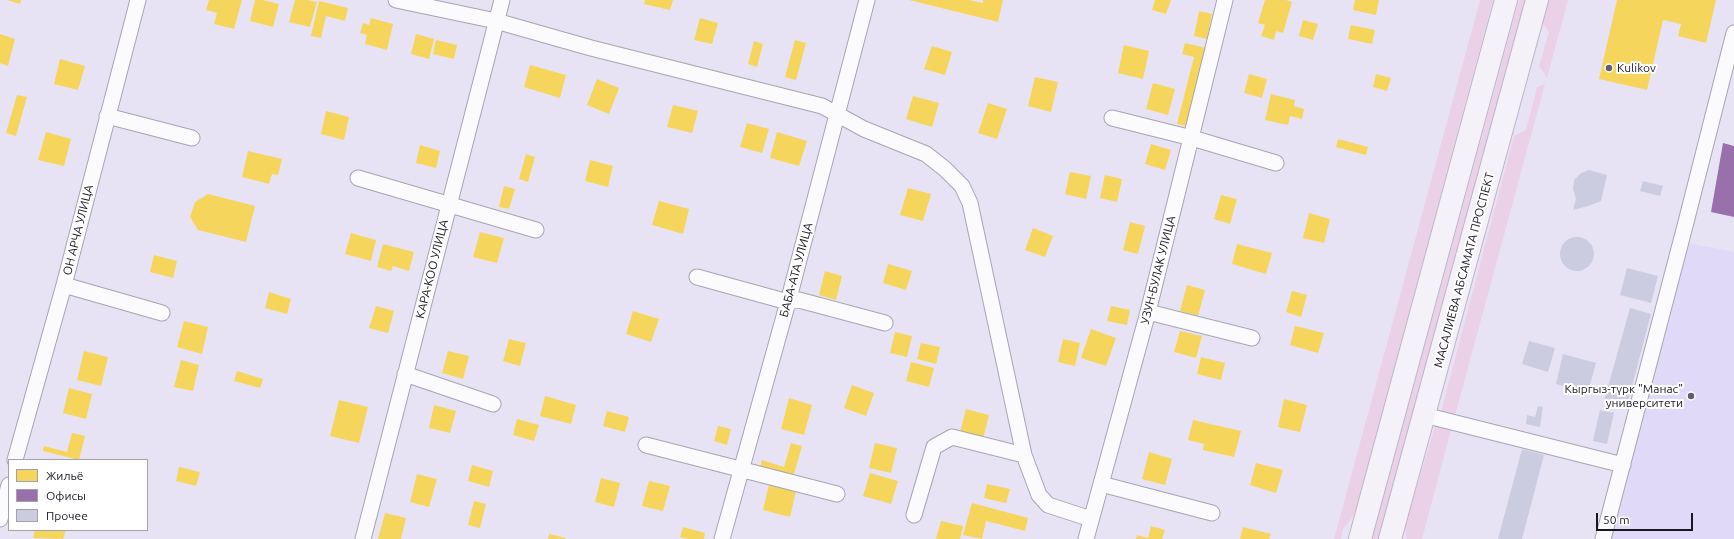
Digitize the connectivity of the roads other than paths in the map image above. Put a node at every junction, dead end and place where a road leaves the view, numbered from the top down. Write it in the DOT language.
graph roads {
  1 [pos="138,0"];
  2 [pos="396,0"];
  3 [pos="502,0"];
  4 [pos="867,0"];
  5 [pos="1226,0"];
  6 [pos="1506,0"];
  7 [pos="1537,0"];
  8 [pos="496,22"];
  9 [pos="1734,33"];
  10 [pos="838,114"];
  11 [pos="107,116"];
  12 [pos="1112,118"];
  13 [pos="192,138"];
  14 [pos="1192,138"];
  15 [pos="1276,163"];
  16 [pos="358,178"];
  17 [pos="449,203"];
  18 [pos="536,230"];
  19 [pos="697,277"];
  20 [pos="64,286"];
  21 [pos="788,302"];
  22 [pos="1148,312"];
  23 [pos="162,313"];
  24 [pos="885,323"];
  25 [pos="1252,338"];
  26 [pos="405,374"];
  27 [pos="493,404"];
  28 [pos="1424,416"];
  29 [pos="646,445"];
  30 [pos="1024,455"];
  31 [pos="19,459"];
  32 [pos="1623,465"];
  33 [pos="742,469"];
  34 [pos="1101,484"];
  35 [pos="8,488"];
  36 [pos="838,494"];
  37 [pos="1212,513"];
  38 [pos="914,515"];
  39 [pos="0,519"];
  40 [pos="1091,519"];
  41 [pos="363,539"];
  42 [pos="722,539"];
  43 [pos="1086,539"];
  44 [pos="1360,539"];
  45 [pos="1390,539"];
  46 [pos="1603,539"];
  1 -- 11 [label="street, ОН АРЧА УЛИЦА"];
  2 -- 8 [label="street"];
  3 -- 8 [label="street, КАРА-КОО УЛИЦА"];
  4 -- 10 [label="street, БАБА-АТА УЛИЦА"];
  5 -- 14 [label="street, УЗУН-БУЛАК УЛИЦА"];
  6 -- 44 [label="main road"];
  7 -- 28 [label="main road, МАСАЛИЕВА АБСАМАТА ПРОСПЕКТ"];
  8 -- 10 [label="street"];
  8 -- 17 [label="street, КАРА-КОО УЛИЦА"];
  9 -- 32 [label="street"];
  10 -- 21 [label="street, БАБА-АТА УЛИЦА"];
  10 -- 30 [label="street"];
  11 -- 13 [label="street"];
  11 -- 20 [label="street, ОН АРЧА УЛИЦА"];
  12 -- 14 [label="street"];
  14 -- 15 [label="street"];
  14 -- 22 [label="street, УЗУН-БУЛАК УЛИЦА"];
  16 -- 17 [label="street"];
  17 -- 18 [label="street"];
  17 -- 26 [label="street, КАРА-КОО УЛИЦА"];
  19 -- 21 [label="street"];
  20 -- 23 [label="street"];
  20 -- 31 [label="street, ОН АРЧА УЛИЦА"];
  21 -- 24 [label="street"];
  21 -- 33 [label="street, БАБА-АТА УЛИЦА"];
  22 -- 25 [label="street"];
  22 -- 34 [label="street, УЗУН-БУЛАК УЛИЦА"];
  26 -- 27 [label="street"];
  26 -- 41 [label="street, КАРА-КОО УЛИЦА"];
  28 -- 32 [label="street"];
  28 -- 45 [label="main road, МАСАЛИЕВА АБСАМАТА ПРОСПЕКТ"];
  29 -- 33 [label="street"];
  30 -- 38 [label="street"];
  30 -- 40 [label="street"];
  32 -- 46 [label="street"];
  33 -- 36 [label="street"];
  33 -- 42 [label="street, БАБА-АТА УЛИЦА"];
  34 -- 37 [label="street"];
  34 -- 40 [label="street, УЗУН-БУЛАК УЛИЦА"];
  35 -- 39 [label="street"];
  40 -- 43 [label="street, УЗУН-БУЛАК УЛИЦА"];
}
